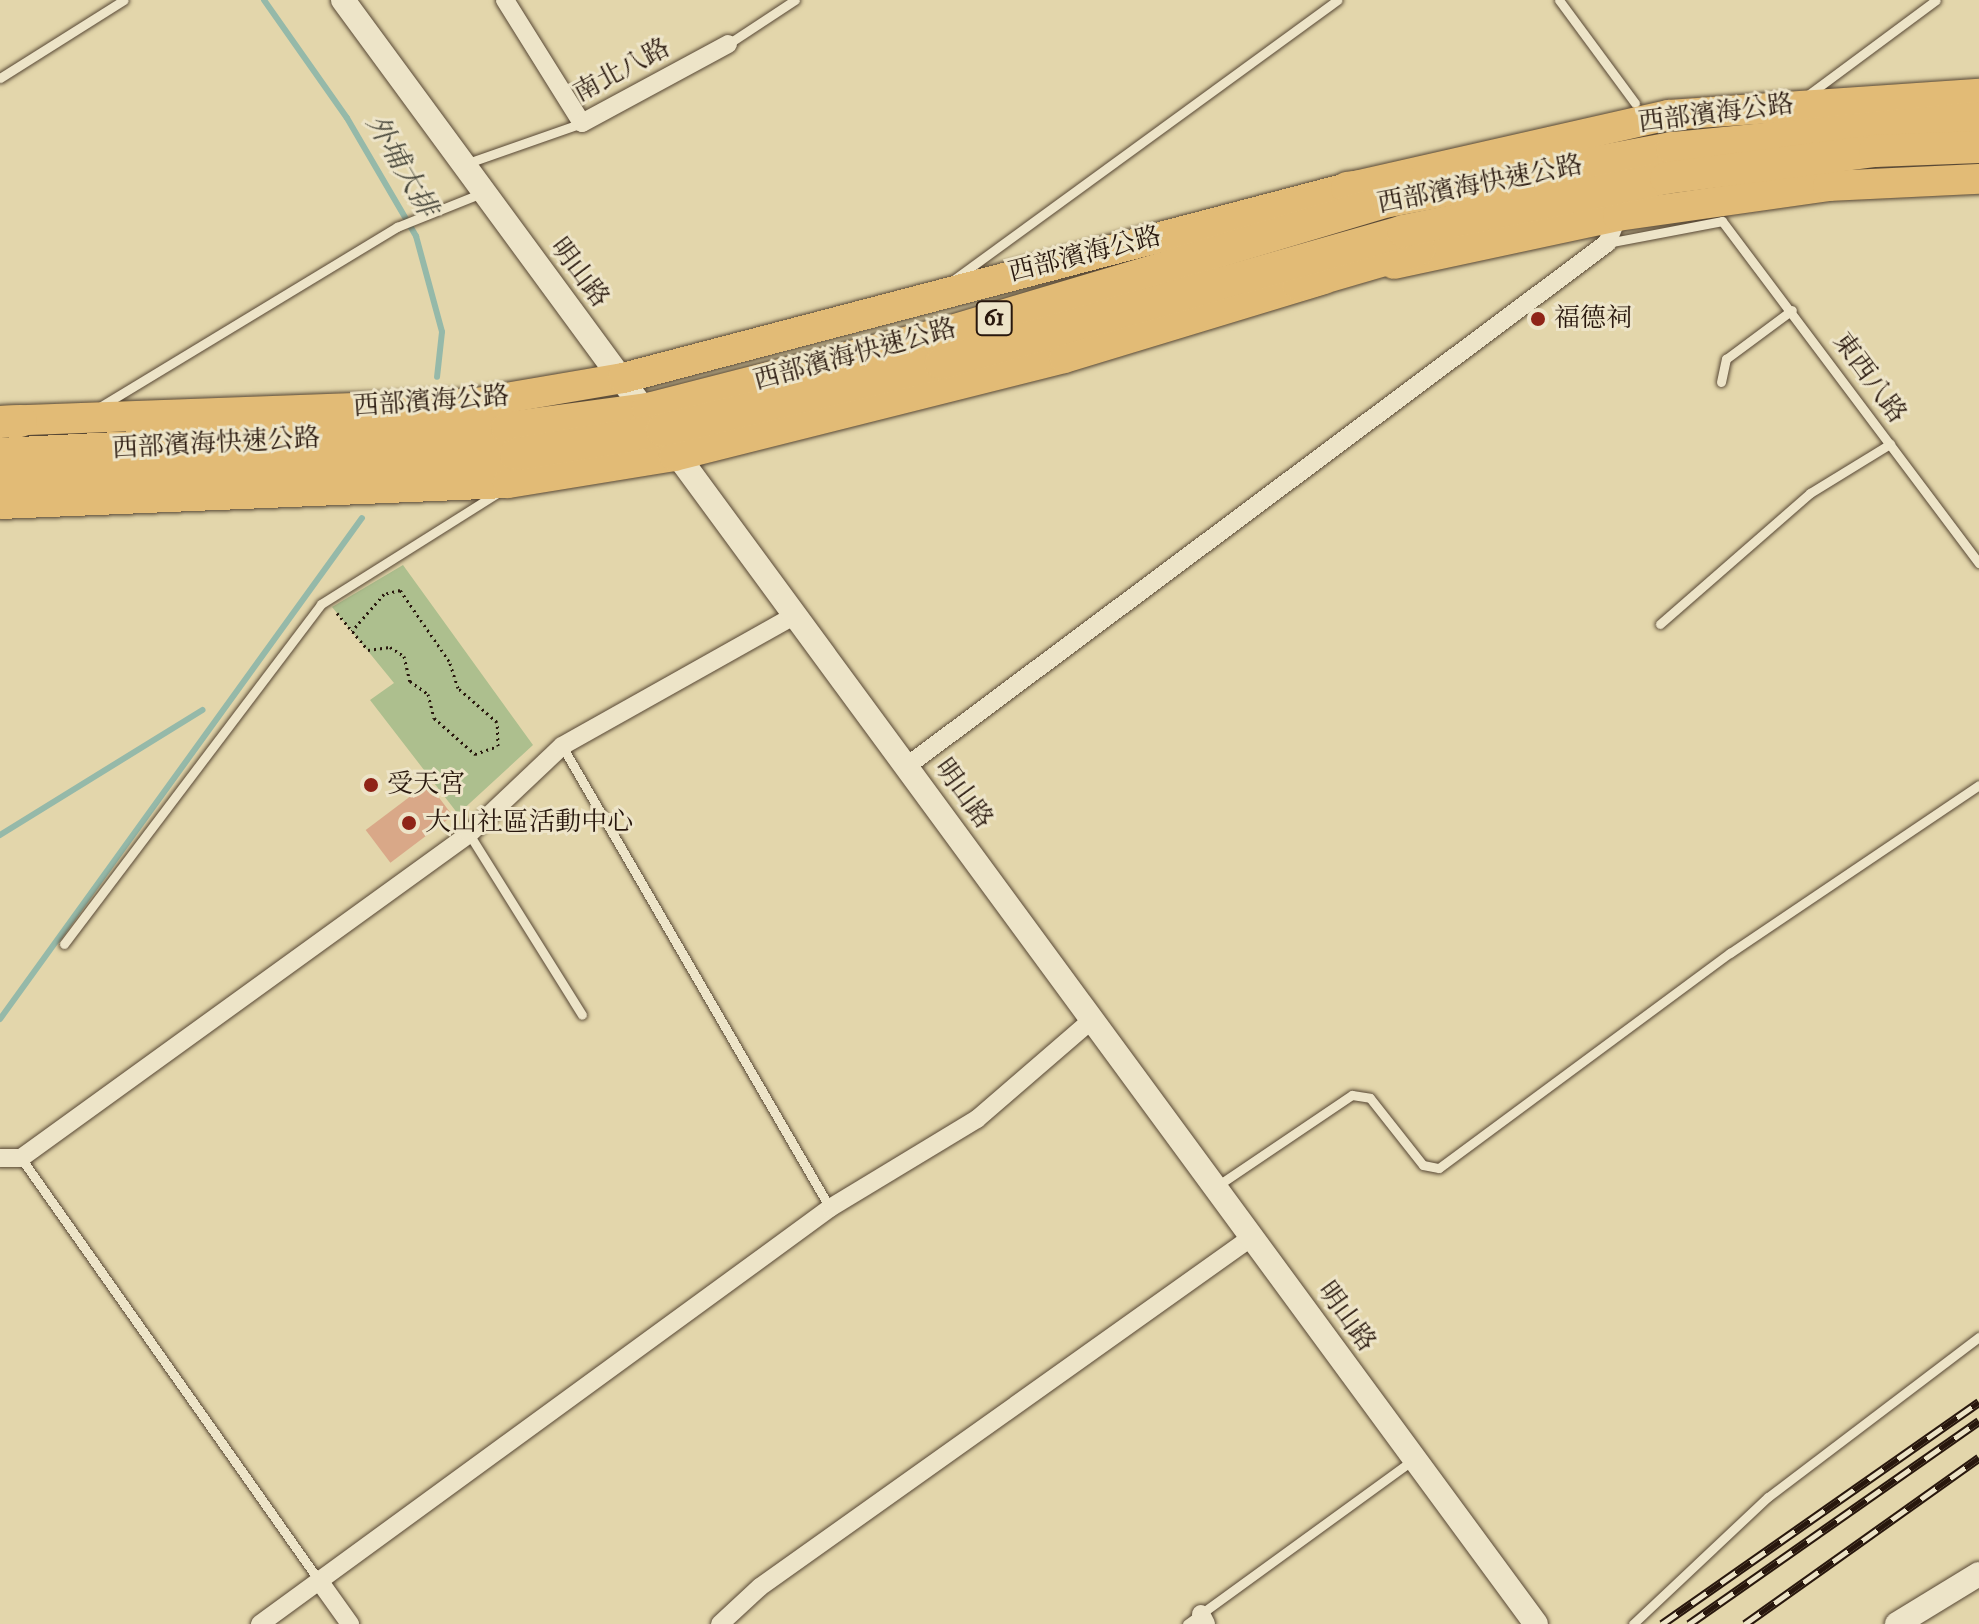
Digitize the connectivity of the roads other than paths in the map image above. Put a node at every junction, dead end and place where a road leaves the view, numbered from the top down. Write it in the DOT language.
graph roads {
  1 [pos="124,0"];
  2 [pos="343,0"];
  3 [pos="505,0"];
  4 [pos="795,0"];
  5 [pos="1337,0"];
  6 [pos="1559,0"];
  7 [pos="1936,0"];
  8 [pos="728,44"];
  9 [pos="0,78"];
  10 [pos="1979,94"];
  11 [pos="1635,103"];
  12 [pos="1795,104"];
  13 [pos="1979,118"];
  14 [pos="582,123"];
  15 [pos="1979,147"];
  16 [pos="1669,163"];
  17 [pos="463,165"];
  18 [pos="1979,179"];
  19 [pos="1347,188"];
  20 [pos="483,192"];
  21 [pos="1612,230"];
  22 [pos="1299,285"];
  23 [pos="933,294"];
  24 [pos="1792,310"];
  25 [pos="623,378"];
  26 [pos="1721,382"];
  27 [pos="82,418"];
  28 [pos="7,421"];
  29 [pos="661,432"];
  30 [pos="1890,444"];
  31 [pos="0,454"];
  32 [pos="0,481"];
  33 [pos="511,482"];
  34 [pos="0,496"];
  35 [pos="60,503"];
  36 [pos="0,504"];
  37 [pos="1979,563"];
  38 [pos="792,617"];
  39 [pos="1660,624"];
  40 [pos="562,746"];
  41 [pos="907,766"];
  42 [pos="1979,785"];
  43 [pos="469,834"];
  44 [pos="64,944"];
  45 [pos="582,1015"];
  46 [pos="1093,1019"];
  47 [pos="0,1158"];
  48 [pos="21,1158"];
  49 [pos="1217,1186"];
  50 [pos="830,1208"];
  51 [pos="1252,1237"];
  52 [pos="1979,1337"];
  53 [pos="1415,1459"];
  54 [pos="1979,1574"];
  55 [pos="320,1582"];
  56 [pos="1198,1621"];
  57 [pos="260,1624"];
  58 [pos="350,1624"];
  59 [pos="720,1624"];
  60 [pos="1536,1624"];
  61 [pos="1633,1624"];
  62 [pos="1897,1624"];
  1 -- 9 [label="lane"];
  2 -- 17 [label="street, 明山路"];
  3 -- 14 [label="street"];
  4 -- 8 [label="lane, 南北八路"];
  5 -- 23 [label="lane"];
  6 -- 11 [label="lane"];
  7 -- 12 [label="lane"];
  8 -- 14 [label="street, 南北八路"];
  10 -- 12 [label="main road, 西部濱海公路 / 61"];
  12 -- 19 [label="main road, 西部濱海公路 / 61"];
  13 -- 16 [label="highway, 西部濱海快速公路 / 61"];
  14 -- 17 [label="lane, 南北八路"];
  15 -- 16 [label="highway, 西部濱海快速公路 / 61"];
  16 -- 19 [label="highway"];
  16 -- 22 [label="highway"];
  16 -- 29 [label="highway, 西部濱海快速公路 / 61"];
  17 -- 20 [label="street, 明山路"];
  18 -- 21 [label="main road, 61"];
  19 -- 23 [label="main road, 西部濱海公路 / 61"];
  20 -- 25 [label="street, 明山路"];
  20 -- 27 [label="lane"];
  21 -- 22 [label="main road, 61"];
  21 -- 24 [label="lane, 東西八路"];
  21 -- 41 [label="street"];
  22 -- 29 [label="main road, 61"];
  23 -- 25 [label="main road, 西部濱海公路 / 61"];
  24 -- 26 [label="lane"];
  24 -- 30 [label="lane, 東西八路"];
  25 -- 27 [label="main road, 西部濱海公路 / 61"];
  25 -- 29 [label="street, 明山路"];
  27 -- 28 [label="main road, 西部濱海公路 / 61"];
  29 -- 31 [label="highway, 西部濱海快速公路 / 61"];
  29 -- 32 [label="highway, 西部濱海快速公路 / 61"];
  29 -- 33 [label="main road, 61"];
  29 -- 38 [label="street, 明山路"];
  30 -- 37 [label="lane, 東西八路"];
  30 -- 39 [label="lane"];
  33 -- 35 [label="main road, 61"];
  33 -- 44 [label="lane"];
  34 -- 35 [label="highway"];
  35 -- 36 [label="main road, 61"];
  38 -- 40 [label="street"];
  38 -- 41 [label="street, 明山路"];
  40 -- 43 [label="street"];
  40 -- 50 [label="lane"];
  41 -- 46 [label="street, 明山路"];
  42 -- 49 [label="lane"];
  43 -- 45 [label="lane"];
  43 -- 48 [label="street"];
  46 -- 49 [label="street, 明山路"];
  46 -- 50 [label="street"];
  47 -- 48 [label="street"];
  48 -- 55 [label="lane"];
  49 -- 51 [label="street, 明山路"];
  50 -- 55 [label="street"];
  51 -- 53 [label="street, 明山路"];
  51 -- 59 [label="street"];
  52 -- 61 [label="lane"];
  53 -- 56 [label="lane"];
  53 -- 60 [label="street, 明山路"];
  54 -- 62 [label="street"];
  55 -- 57 [label="street"];
  55 -- 58 [label="street"];
}
